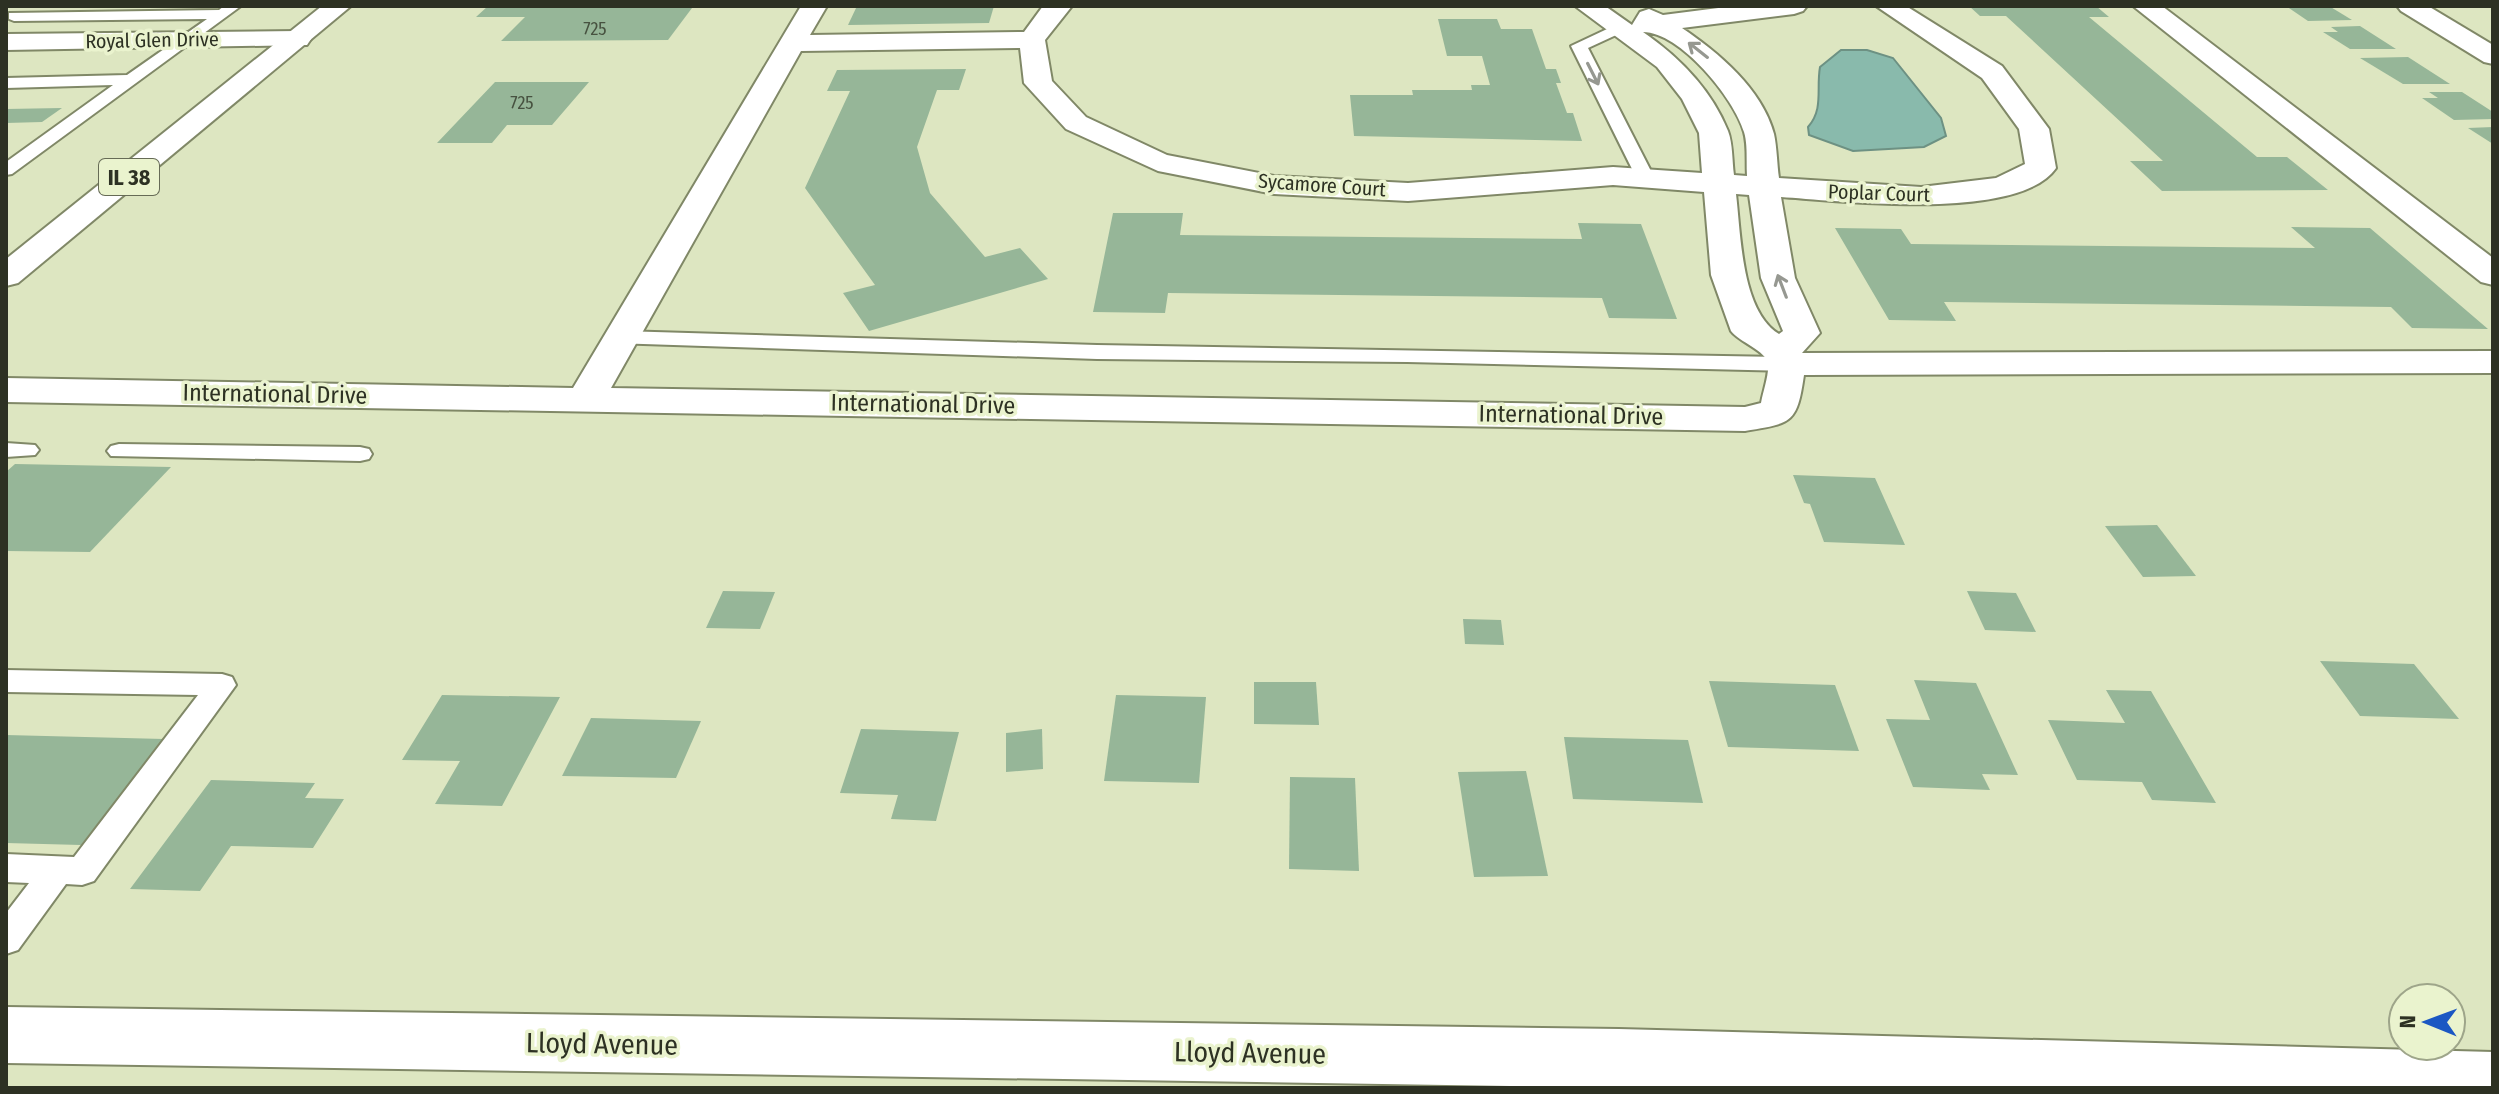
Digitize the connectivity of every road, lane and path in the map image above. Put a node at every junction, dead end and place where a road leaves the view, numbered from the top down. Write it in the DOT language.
graph roads {
  1 [pos="32,6"];
  2 [pos="338,6"];
  3 [pos="814,6"];
  4 [pos="1059,6"];
  5 [pos="1588,6"];
  6 [pos="1794,6"];
  7 [pos="1889,6"];
  8 [pos="2146,6"];
  9 [pos="2410,6"];
  10 [pos="228,10"];
  11 [pos="1626,17"];
  12 [pos="10,18"];
  13 [pos="1660,23"];
  14 [pos="1032,40"];
  15 [pos="6,42"];
  16 [pos="792,43"];
  17 [pos="289,46"];
  18 [pos="178,47"];
  19 [pos="6,56"];
  20 [pos="2493,56"];
  21 [pos="131,80"];
  22 [pos="6,83"];
  23 [pos="6,170"];
  24 [pos="1645,177"];
  25 [pos="1719,184"];
  26 [pos="1764,187"];
  27 [pos="2493,275"];
  28 [pos="6,276"];
  29 [pos="621,338"];
  30 [pos="1785,358"];
  31 [pos="2493,362"];
  32 [pos="6,390"];
  33 [pos="586,399"];
  34 [pos="119,451"];
  35 [pos="360,454"];
  36 [pos="6,681"];
  37 [pos="6,868"];
  38 [pos="58,870"];
  39 [pos="6,939"];
  40 [pos="6,1035"];
  41 [pos="1622,1073"];
  42 [pos="2493,1082"];
  1 -- 12 [label="lane"];
  2 -- 17 [label="street, IL 38"];
  3 -- 16 [label="street"];
  4 -- 14 [label="street"];
  5 -- 11 [label="street, International Drive"];
  6 -- 13 [label="street"];
  7 -- 26 [label="street, Poplar Court"];
  8 -- 27 [label="street"];
  9 -- 20 [label="street"];
  10 -- 12 [label="lane"];
  10 -- 18 [label="lane"];
  11 -- 13 [label="street, International Drive"];
  11 -- 24 [label="lane, one-way"];
  11 -- 25 [label="street, International Drive"];
  26 -- 13 [label="street, International Drive, one-way"];
  14 -- 16 [label="street"];
  14 -- 24 [label="street, Sycamore Court"];
  15 -- 18 [label="street, Royal Glen Drive"];
  16 -- 29 [label="street"];
  17 -- 18 [label="street, Royal Glen Drive"];
  17 -- 28 [label="street, IL 38"];
  18 -- 19 [label="street, Royal Glen Drive"];
  18 -- 21 [label="lane"];
  21 -- 22 [label="lane"];
  21 -- 23 [label="lane"];
  24 -- 25 [label="street, Sycamore Court"];
  25 -- 26 [label="street, Poplar Court"];
  25 -- 30 [label="street, International Drive"];
  30 -- 26 [label="street, International Drive, one-way"];
  29 -- 30 [label="lane"];
  29 -- 33 [label="street"];
  30 -- 31 [label="street"];
  30 -- 33 [label="street, International Drive"];
  32 -- 33 [label="street, International Drive"];
  34 -- 35 [label="lane"];
  36 -- 38 [label="lane"];
  37 -- 38 [label="lane"];
  38 -- 39 [label="lane"];
  40 -- 41 [label="street, Lloyd Avenue"];
  41 -- 42 [label="street, Lloyd Avenue"];
}
